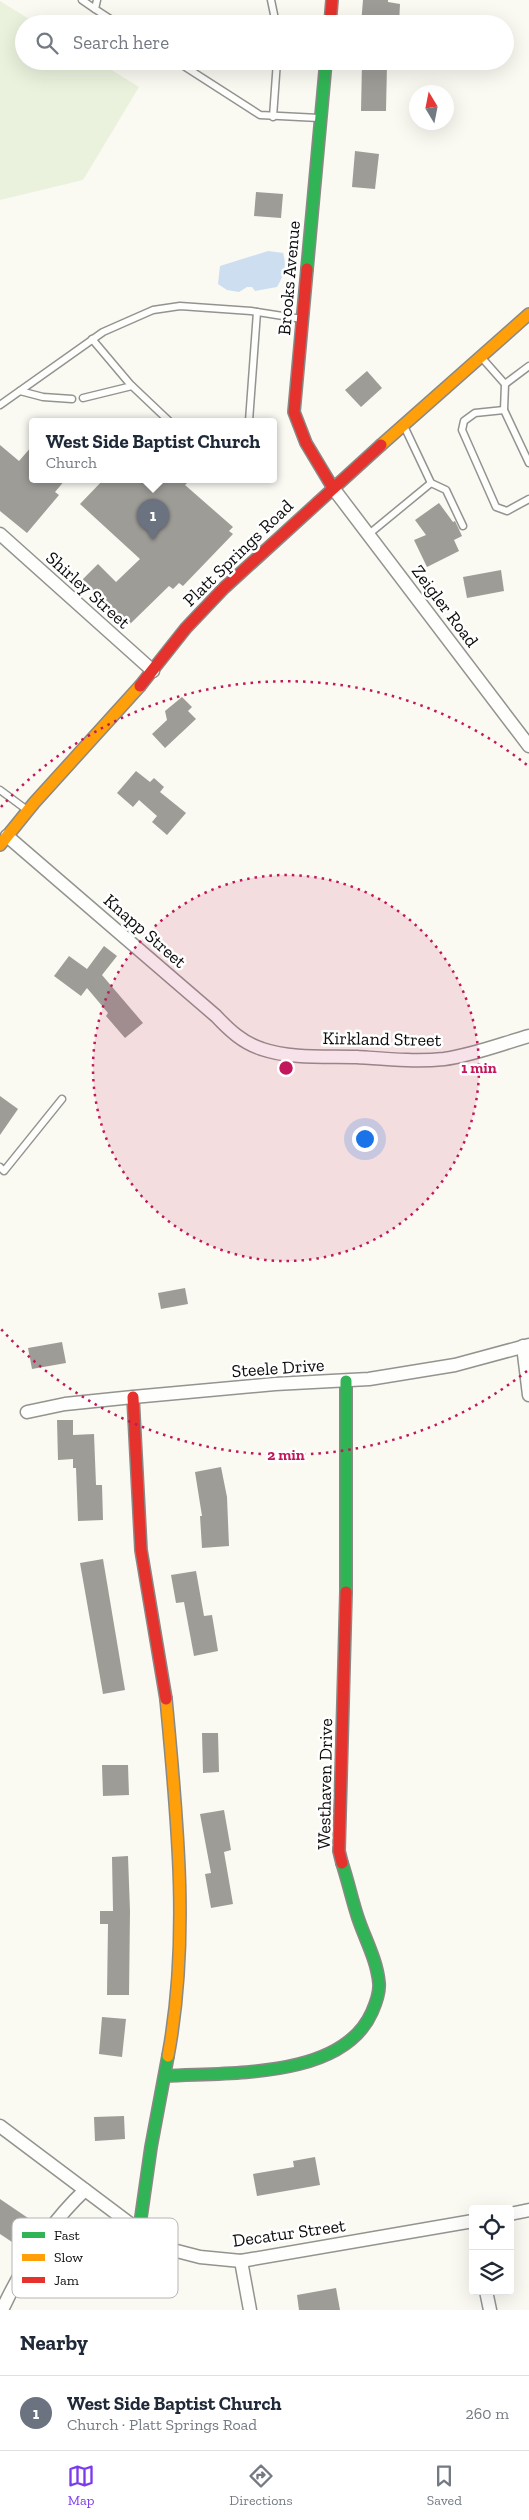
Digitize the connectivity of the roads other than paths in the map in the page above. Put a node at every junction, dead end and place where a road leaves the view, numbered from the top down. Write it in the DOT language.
graph roads {
  1 [pos="82,0"];
  2 [pos="97,0"];
  3 [pos="271,0"];
  4 [pos="332,0"];
  5 [pos="95,9"];
  6 [pos="104,15"];
  7 [pos="274,15"];
  8 [pos="331,15"];
  9 [pos="190,70"];
  10 [pos="277,70"];
  11 [pos="325,70"];
  12 [pos="274,117"];
  13 [pos="321,118"];
  14 [pos="257,312"];
  15 [pos="529,314"];
  16 [pos="302,319"];
  17 [pos="92,340"];
  18 [pos="481,357"];
  19 [pos="529,366"];
  20 [pos="505,384"];
  21 [pos="132,386"];
  22 [pos="20,391"];
  23 [pos="82,398"];
  24 [pos="72,399"];
  25 [pos="0,405"];
  26 [pos="504,410"];
  27 [pos="166,418"];
  28 [pos="249,418"];
  29 [pos="404,425"];
  30 [pos="529,463"];
  31 [pos="431,483"];
  32 [pos="333,488"];
  33 [pos="529,499"];
  34 [pos="463,526"];
  35 [pos="0,534"];
  36 [pos="369,534"];
  37 [pos="153,671"];
  38 [pos="529,746"];
  39 [pos="0,790"];
  40 [pos="28,811"];
  41 [pos="4,841"];
  42 [pos="529,1036"];
  43 [pos="262,1049"];
  44 [pos="62,1099"];
  45 [pos="1,1171"];
  46 [pos="526,1346"];
  47 [pos="346,1381"];
  48 [pos="529,1395"];
  49 [pos="133,1397"];
  50 [pos="27,1412"];
  51 [pos="165,2076"];
  52 [pos="0,2126"];
  53 [pos="85,2190"];
  54 [pos="529,2210"];
  55 [pos="514,2213"];
  56 [pos="58,2218"];
  57 [pos="122,2218"];
  58 [pos="141,2218"];
  59 [pos="469,2223"];
  60 [pos="178,2251"];
  61 [pos="241,2261"];
  62 [pos="12,2290"];
  63 [pos="487,2295"];
  64 [pos="2,2310"];
  65 [pos="250,2310"];
  66 [pos="490,2310"];
  1 -- 5 [label="lane"];
  2 -- 5 [label="lane"];
  3 -- 7 [label="lane"];
  4 -- 8 [label="street"];
  5 -- 6 [label="lane"];
  9 -- 12 [label="lane"];
  10 -- 12 [label="lane"];
  11 -- 13 [label="street, Brooks Avenue"];
  12 -- 13 [label="lane"];
  13 -- 16 [label="street, Brooks Avenue"];
  14 -- 16 [label="lane"];
  14 -- 17 [label="lane"];
  14 -- 28 [label="lane"];
  15 -- 18 [label="street, Platt Springs Road"];
  16 -- 32 [label="street, Brooks Avenue"];
  17 -- 21 [label="lane"];
  17 -- 22 [label="lane"];
  18 -- 20 [label="lane"];
  18 -- 29 [label="street, Platt Springs Road"];
  19 -- 20 [label="lane"];
  20 -- 26 [label="lane"];
  21 -- 23 [label="lane"];
  21 -- 27 [label="lane"];
  22 -- 24 [label="lane"];
  22 -- 25 [label="lane"];
  26 -- 30 [label="lane"];
  26 -- 33 [label="lane"];
  29 -- 31 [label="lane"];
  29 -- 32 [label="street, Platt Springs Road"];
  31 -- 34 [label="lane"];
  31 -- 36 [label="lane"];
  32 -- 36 [label="street, Zeigler Road"];
  32 -- 37 [label="street, Platt Springs Road"];
  35 -- 37 [label="street, Shirley Street"];
  36 -- 38 [label="street, Zeigler Road"];
  37 -- 40 [label="street, Platt Springs Road"];
  39 -- 40 [label="lane"];
  40 -- 41 [label="street, Platt Springs Road"];
  41 -- 43 [label="street, Knapp Street"];
  42 -- 43 [label="street, Kirkland Street"];
  44 -- 45 [label="lane"];
  46 -- 47 [label="street, Steele Drive"];
  46 -- 48 [label="street"];
  47 -- 49 [label="street, Steele Drive"];
  47 -- 51 [label="street, Westhaven Drive"];
  49 -- 50 [label="street, Steele Drive"];
  49 -- 51 [label="street"];
  51 -- 58 [label="street"];
  52 -- 53 [label="street, Decatur Street"];
  53 -- 56 [label="street"];
  53 -- 57 [label="street, Decatur Street"];
  54 -- 55 [label="street"];
  59 -- 61 [label="street, Decatur Street"];
  60 -- 61 [label="street, Decatur Street"];
  61 -- 65 [label="street"];
  62 -- 64 [label="street"];
  63 -- 66 [label="street"];
}
